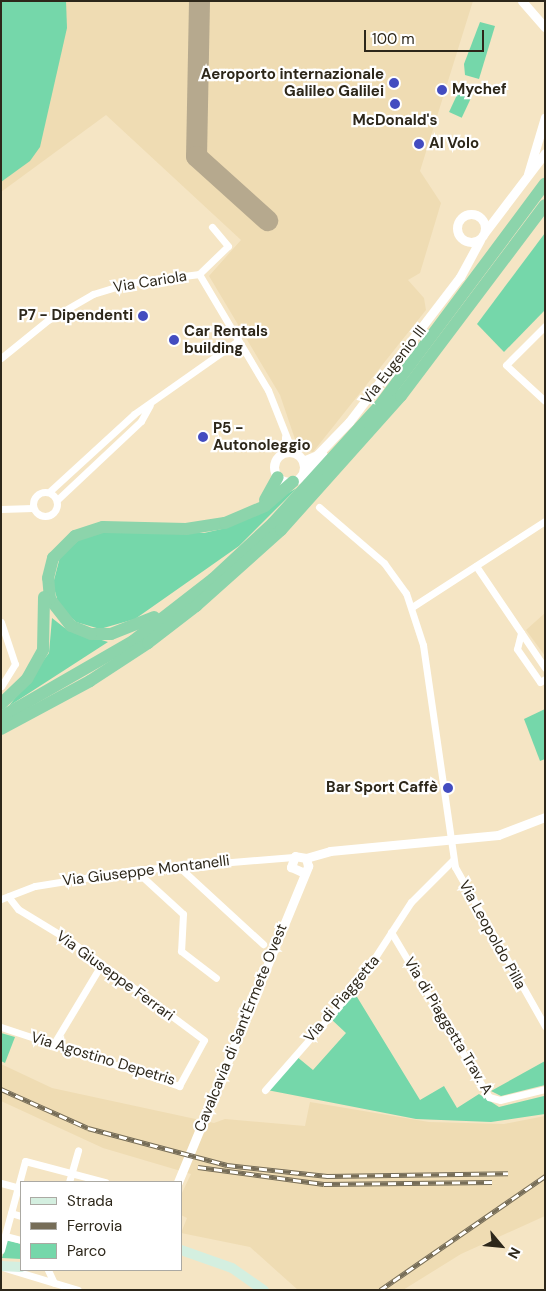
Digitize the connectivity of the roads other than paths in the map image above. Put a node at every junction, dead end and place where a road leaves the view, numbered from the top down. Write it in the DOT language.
graph roads {
  1 [pos="522,1"];
  2 [pos="545,27"];
  3 [pos="545,117"];
  4 [pos="545,153"];
  5 [pos="526,179"];
  6 [pos="545,184"];
  7 [pos="512,199"];
  8 [pos="545,205"];
  9 [pos="545,211"];
  10 [pos="478,215"];
  11 [pos="212,227"];
  12 [pos="523,235"];
  13 [pos="482,236"];
  14 [pos="462,239"];
  15 [pos="199,274"];
  16 [pos="453,285"];
  17 [pos="545,326"];
  18 [pos="238,341"];
  19 [pos="1,358"];
  20 [pos="545,401"];
  21 [pos="150,405"];
  22 [pos="332,443"];
  23 [pos="289,453"];
  24 [pos="302,461"];
  25 [pos="278,477"];
  26 [pos="297,478"];
  27 [pos="49,492"];
  28 [pos="57,500"];
  29 [pos="319,507"];
  30 [pos="33,508"];
  31 [pos="1,509"];
  32 [pos="545,522"];
  33 [pos="277,526"];
  34 [pos="476,566"];
  35 [pos="213,579"];
  36 [pos="412,607"];
  37 [pos="1,622"];
  38 [pos="521,633"];
  39 [pos="545,668"];
  40 [pos="545,678"];
  41 [pos="1,686"];
  42 [pos="1,704"];
  43 [pos="1,717"];
  44 [pos="1,729"];
  45 [pos="545,817"];
  46 [pos="449,841"];
  47 [pos="293,857"];
  48 [pos="306,858"];
  49 [pos="453,860"];
  50 [pos="177,865"];
  51 [pos="135,870"];
  52 [pos="302,872"];
  53 [pos="4,898"];
  54 [pos="391,932"];
  55 [pos="263,944"];
  56 [pos="101,965"];
  57 [pos="216,978"];
  58 [pos="545,1026"];
  59 [pos="1,1027"];
  60 [pos="53,1045"];
  61 [pos="192,1062"];
  62 [pos="545,1089"];
  63 [pos="265,1090"];
  64 [pos="78,1150"];
  65 [pos="72,1174"];
  66 [pos="20,1181"];
  67 [pos="69,1181"];
  68 [pos="101,1181"];
  69 [pos="178,1181"];
  70 [pos="1,1183"];
  71 [pos="19,1188"];
  72 [pos="11,1213"];
  73 [pos="20,1216"];
  74 [pos="5,1236"];
  75 [pos="20,1240"];
  76 [pos="1,1250"];
  77 [pos="182,1250"];
  78 [pos="2,1266"];
  79 [pos="20,1267"];
  80 [pos="32,1271"];
  81 [pos="48,1271"];
  82 [pos="32,1279"];
  83 [pos="54,1283"];
  84 [pos="78,1290"];
  85 [pos="264,1290"];
  1 -- 2 [label="street"];
  3 -- 5 [label="street"];
  4 -- 5 [label="street, Via Eugenio III"];
  5 -- 7 [label="street, Via Eugenio III"];
  6 -- 33 [label="highway"];
  7 -- 10 [label="street, Via Eugenio III"];
  7 -- 13 [label="street, Via Eugenio III"];
  8 -- 12 [label="highway"];
  9 -- 12 [label="highway"];
  10 -- 13 [label="street"];
  10 -- 14 [label="street, Via Eugenio III"];
  11 -- 15 [label="street"];
  12 -- 33 [label="highway"];
  13 -- 14 [label="street"];
  13 -- 16 [label="street, Via Eugenio III"];
  14 -- 16 [label="street, Via Eugenio III"];
  15 -- 18 [label="street, Via Cariola"];
  15 -- 19 [label="street, Via Cariola"];
  16 -- 22 [label="street, Via Eugenio III"];
  17 -- 20 [label="street"];
  18 -- 21 [label="street"];
  18 -- 23 [label="street, Via Cariola"];
  21 -- 27 [label="street"];
  21 -- 28 [label="street"];
  22 -- 24 [label="street, Via Eugenio III"];
  22 -- 26 [label="street, Via Eugenio III"];
  23 -- 24 [label="street"];
  23 -- 25 [label="street"];
  24 -- 26 [label="street"];
  25 -- 26 [label="street"];
  25 -- 42 [label="highway"];
  26 -- 35 [label="highway"];
  27 -- 28 [label="street"];
  27 -- 30 [label="street"];
  28 -- 30 [label="street"];
  29 -- 36 [label="street, Via Leopoldo Pilla"];
  30 -- 31 [label="street"];
  32 -- 34 [label="street"];
  33 -- 35 [label="highway"];
  33 -- 44 [label="highway"];
  34 -- 36 [label="street"];
  34 -- 38 [label="street"];
  35 -- 43 [label="highway"];
  36 -- 46 [label="street, Via Leopoldo Pilla"];
  37 -- 41 [label="street"];
  38 -- 39 [label="street"];
  38 -- 40 [label="street"];
  45 -- 46 [label="street"];
  46 -- 48 [label="street"];
  46 -- 49 [label="street, Via Leopoldo Pilla"];
  47 -- 48 [label="street"];
  47 -- 50 [label="street, Via Giuseppe Montanelli"];
  47 -- 52 [label="street"];
  48 -- 52 [label="street, Cavalcavia di Sant'Ermete Ovest"];
  49 -- 54 [label="street, Via di Piaggetta"];
  49 -- 58 [label="street, Via Leopoldo Pilla"];
  50 -- 51 [label="street, Via Giuseppe Montanelli"];
  50 -- 55 [label="street"];
  51 -- 53 [label="street, Via Giuseppe Montanelli"];
  51 -- 57 [label="street"];
  52 -- 69 [label="street, Cavalcavia di Sant'Ermete Ovest"];
  53 -- 56 [label="street, Via Giuseppe Ferrari"];
  54 -- 62 [label="street, Via di Piaggetta Trav. A"];
  54 -- 63 [label="street, Via di Piaggetta"];
  56 -- 60 [label="street"];
  56 -- 61 [label="street, Via Giuseppe Ferrari"];
  59 -- 60 [label="street, Via Agostino Depetris"];
  60 -- 61 [label="street, Via Agostino Depetris"];
  64 -- 65 [label="street"];
  65 -- 66 [label="street"];
  65 -- 67 [label="street"];
  65 -- 68 [label="street"];
  70 -- 71 [label="street"];
  71 -- 72 [label="street"];
  72 -- 73 [label="street"];
  72 -- 74 [label="street"];
  74 -- 75 [label="street"];
  74 -- 76 [label="street"];
  77 -- 85 [label="main road"];
  78 -- 79 [label="main road"];
  78 -- 82 [label="street"];
  80 -- 82 [label="street"];
  81 -- 83 [label="street"];
  82 -- 83 [label="street"];
  83 -- 84 [label="street"];
}
